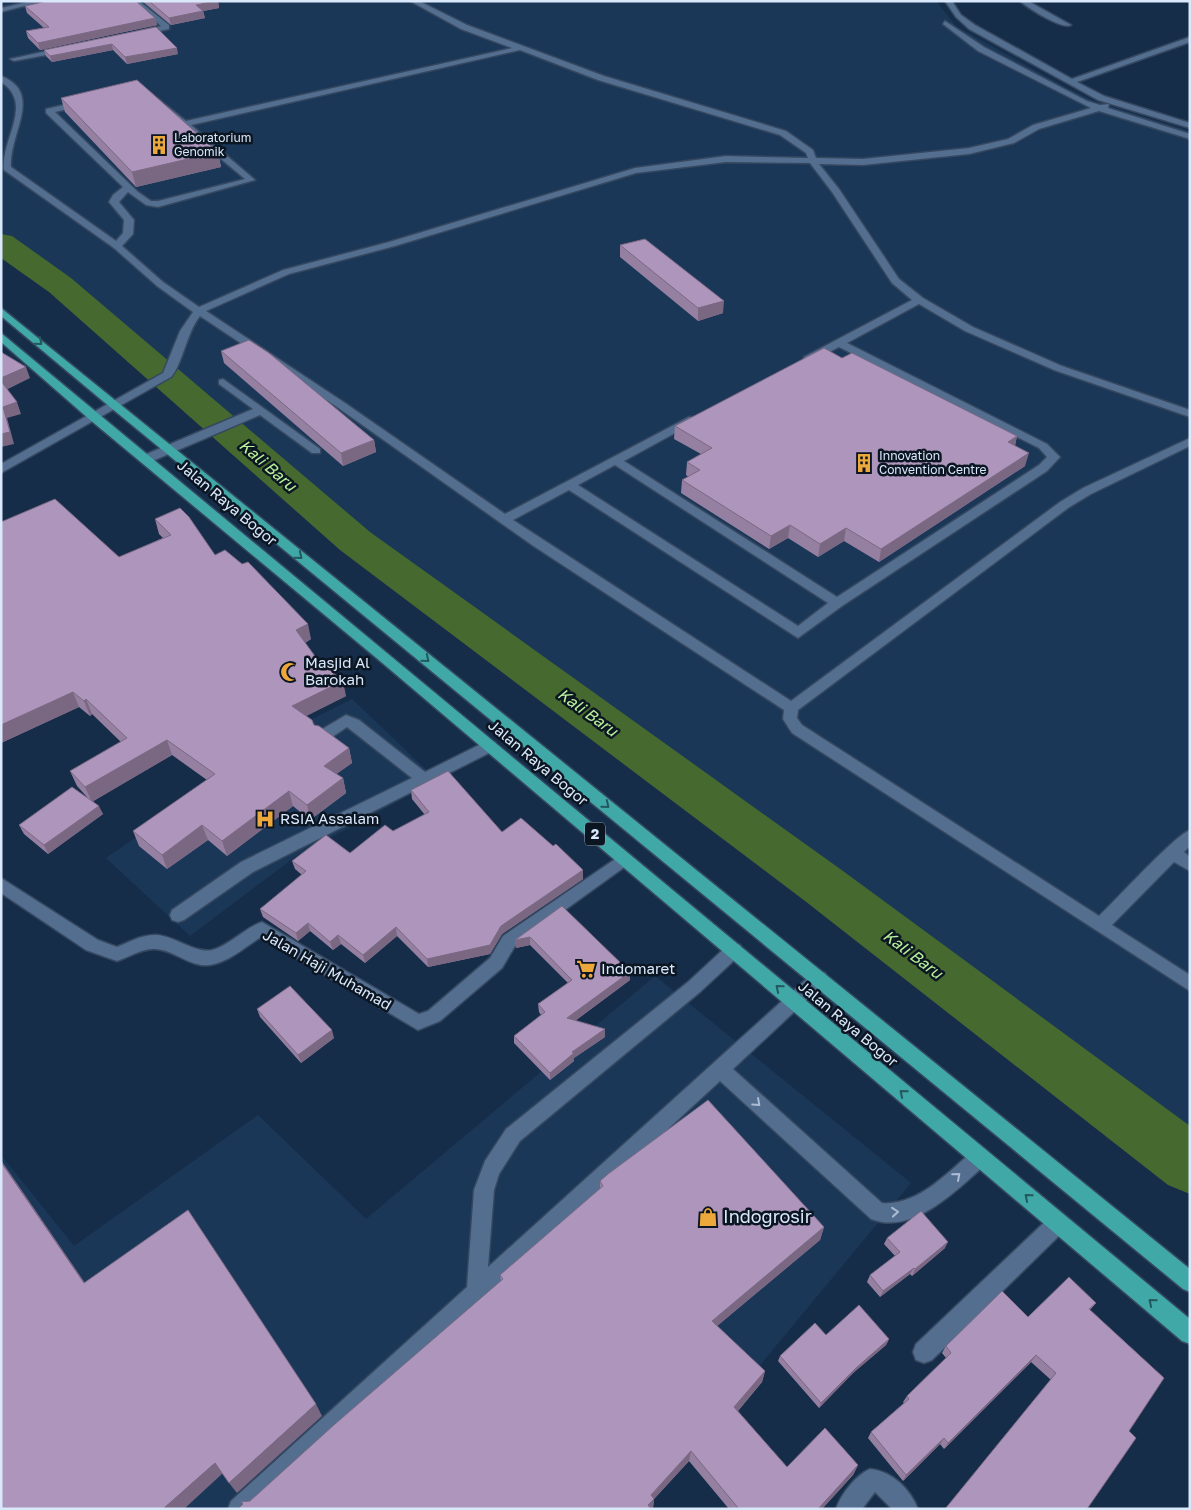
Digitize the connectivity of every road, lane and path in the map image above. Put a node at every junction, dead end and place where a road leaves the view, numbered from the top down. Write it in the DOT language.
graph roads {
  1 [pos="41,1"];
  2 [pos="135,1"];
  3 [pos="413,1"];
  4 [pos="948,1"];
  5 [pos="1023,1"];
  6 [pos="1,10"];
  7 [pos="945,23"];
  8 [pos="1067,24"];
  9 [pos="131,35"];
  10 [pos="1190,38"];
  11 [pos="72,47"];
  12 [pos="520,48"];
  13 [pos="14,59"];
  14 [pos="1,78"];
  15 [pos="1070,82"];
  16 [pos="1102,108"];
  17 [pos="186,124"];
  18 [pos="1190,126"];
  19 [pos="1190,137"];
  20 [pos="813,162"];
  21 [pos="128,187"];
  22 [pos="117,246"];
  23 [pos="919,300"];
  24 [pos="200,310"];
  25 [pos="1,311"];
  26 [pos="1,336"];
  27 [pos="839,343"];
  28 [pos="796,365"];
  29 [pos="223,382"];
  30 [pos="114,405"];
  31 [pos="261,410"];
  32 [pos="1190,414"];
  33 [pos="701,415"];
  34 [pos="93,417"];
  35 [pos="1190,441"];
  36 [pos="169,450"];
  37 [pos="316,451"];
  38 [pos="146,459"];
  39 [pos="616,460"];
  40 [pos="1,469"];
  41 [pos="570,485"];
  42 [pos="504,520"];
  43 [pos="837,604"];
  44 [pos="791,708"];
  45 [pos="324,735"];
  46 [pos="490,746"];
  47 [pos="424,779"];
  48 [pos="1190,836"];
  49 [pos="1172,853"];
  50 [pos="624,859"];
  51 [pos="1190,865"];
  52 [pos="1,884"];
  53 [pos="178,915"];
  54 [pos="1101,924"];
  55 [pos="734,950"];
  56 [pos="819,978"];
  57 [pos="1190,984"];
  58 [pos="795,1002"];
  59 [pos="721,1070"];
  60 [pos="980,1157"];
  61 [pos="1058,1223"];
  62 [pos="1190,1282"];
  63 [pos="478,1292"];
  64 [pos="1190,1333"];
  65 [pos="924,1352"];
  66 [pos="239,1509"];
  67 [pos="847,1509"];
  68 [pos="907,1509"];
  1 -- 6 [label="street"];
  2 -- 9 [label="street"];
  3 -- 12 [label="street"];
  4 -- 15 [label="street"];
  5 -- 8 [label="street"];
  7 -- 16 [label="street"];
  10 -- 15 [label="street"];
  11 -- 13 [label="street"];
  12 -- 17 [label="street"];
  12 -- 20 [label="street"];
  14 -- 22 [label="street"];
  15 -- 18 [label="street"];
  16 -- 19 [label="street"];
  16 -- 20 [label="street"];
  17 -- 21 [label="street"];
  17 -- 21 [label="street"];
  20 -- 23 [label="street"];
  20 -- 24 [label="street"];
  21 -- 22 [label="street"];
  22 -- 24 [label="street"];
  23 -- 27 [label="street"];
  23 -- 32 [label="street"];
  24 -- 30 [label="street"];
  24 -- 42 [label="street"];
  25 -- 30 [label="highway, Jalan Raya Bogor / 2, one-way"];
  26 -- 34 [label="highway, Jalan Raya Bogor / 2"];
  27 -- 28 [label="street"];
  27 -- 43 [label="street"];
  29 -- 31 [label="street"];
  30 -- 34 [label="street"];
  30 -- 36 [label="highway, Jalan Raya Bogor / 2"];
  31 -- 36 [label="street"];
  31 -- 37 [label="street"];
  33 -- 39 [label="street"];
  34 -- 38 [label="highway, Jalan Raya Bogor / 2"];
  34 -- 40 [label="street"];
  35 -- 44 [label="street"];
  36 -- 38 [label="street"];
  36 -- 56 [label="highway, Jalan Raya Bogor / 2, one-way"];
  38 -- 46 [label="highway, Jalan Raya Bogor / 2"];
  39 -- 41 [label="street"];
  39 -- 43 [label="street"];
  41 -- 42 [label="street"];
  41 -- 43 [label="street"];
  42 -- 44 [label="street"];
  44 -- 54 [label="street"];
  45 -- 47 [label="street"];
  46 -- 47 [label="street"];
  46 -- 50 [label="highway, Jalan Raya Bogor / 2"];
  47 -- 53 [label="street"];
  48 -- 49 [label="street"];
  49 -- 51 [label="street"];
  49 -- 54 [label="street"];
  50 -- 52 [label="street, Jalan Haji Muhamad"];
  50 -- 55 [label="highway, Jalan Raya Bogor / 2"];
  54 -- 57 [label="street"];
  58 -- 55 [label="highway, Jalan Raya Bogor / 2, one-way"];
  55 -- 63 [label="street"];
  56 -- 58 [label="street"];
  56 -- 62 [label="highway, Jalan Raya Bogor / 2"];
  58 -- 59 [label="street"];
  60 -- 58 [label="highway, Jalan Raya Bogor / 2, one-way"];
  59 -- 60 [label="street, one-way"];
  59 -- 63 [label="street"];
  61 -- 60 [label="highway, Jalan Raya Bogor / 2, one-way"];
  64 -- 61 [label="highway, Jalan Raya Bogor / 2, one-way"];
  61 -- 65 [label="street"];
  63 -- 66 [label="street"];
  67 -- 68 [label="street"];
}
